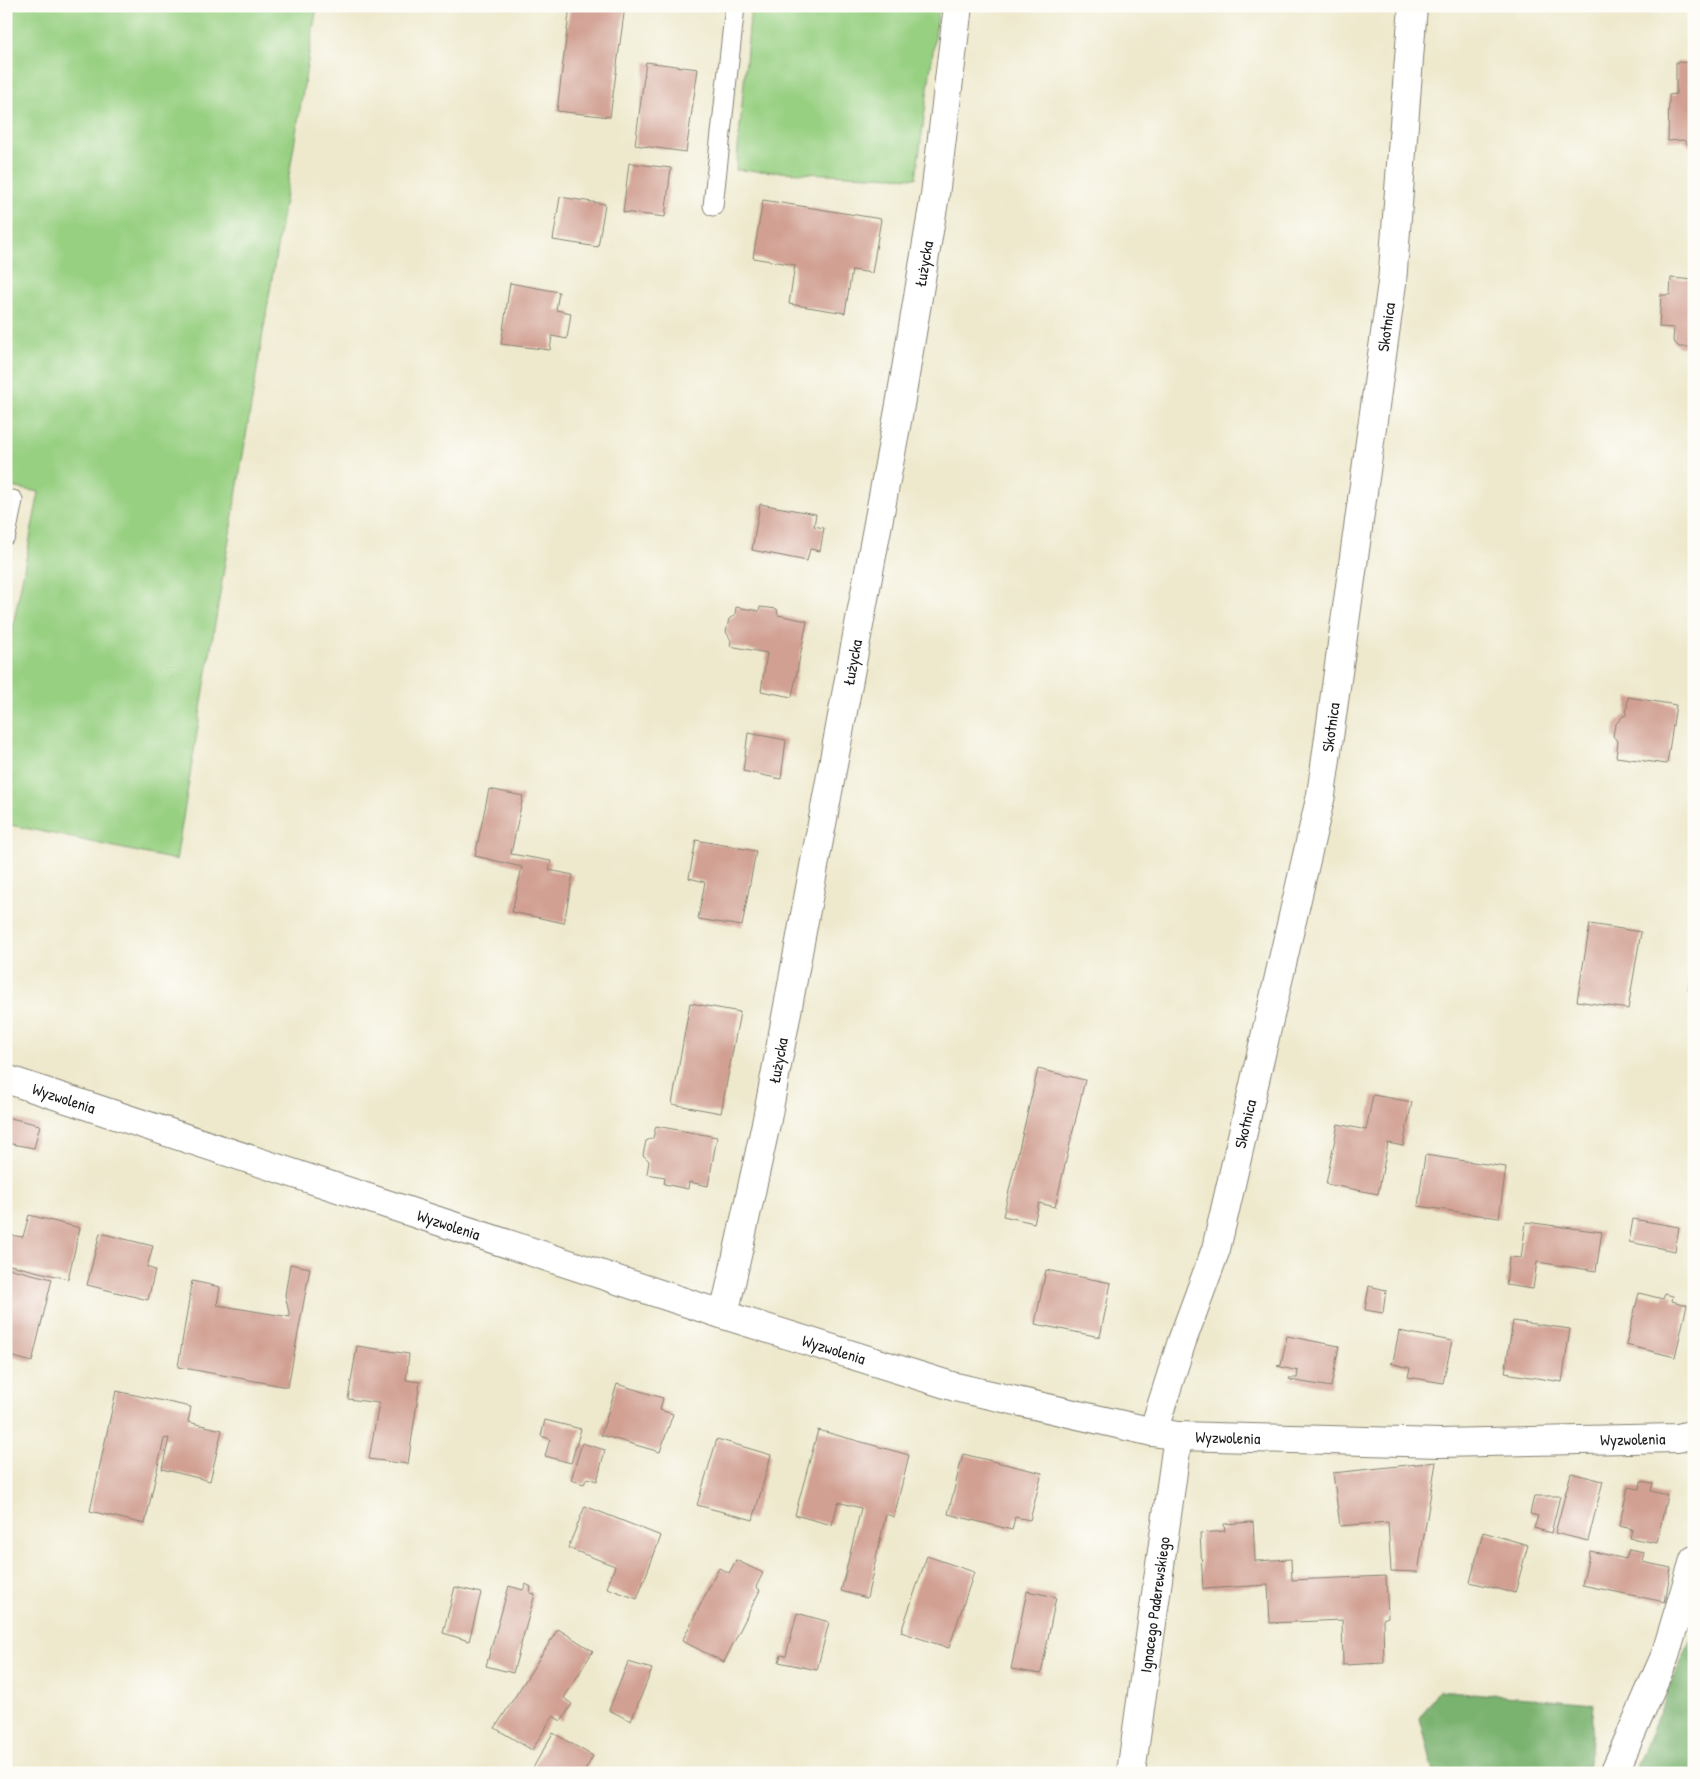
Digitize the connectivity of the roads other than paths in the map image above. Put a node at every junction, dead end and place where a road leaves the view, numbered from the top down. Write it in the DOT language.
graph roads {
  1 [pos="735,6"];
  2 [pos="958,6"];
  3 [pos="1413,6"];
  4 [pos="713,206"];
  5 [pos="13,500"];
  6 [pos="6,535"];
  7 [pos="6,1079"];
  8 [pos="724,1315"];
  9 [pos="1166,1434"];
  10 [pos="1694,1434"];
  11 [pos="1694,1560"];
  12 [pos="1131,1773"];
  13 [pos="1614,1773"];
  1 -- 4 [label="lane"];
  2 -- 8 [label="street, Łużycka"];
  3 -- 9 [label="street, Skotnica"];
  5 -- 6 [label="lane"];
  7 -- 8 [label="street, Wyzwolenia"];
  8 -- 9 [label="street, Wyzwolenia"];
  9 -- 10 [label="street, Wyzwolenia"];
  9 -- 12 [label="street, Ignacego Paderewskiego"];
  11 -- 13 [label="street"];
}
